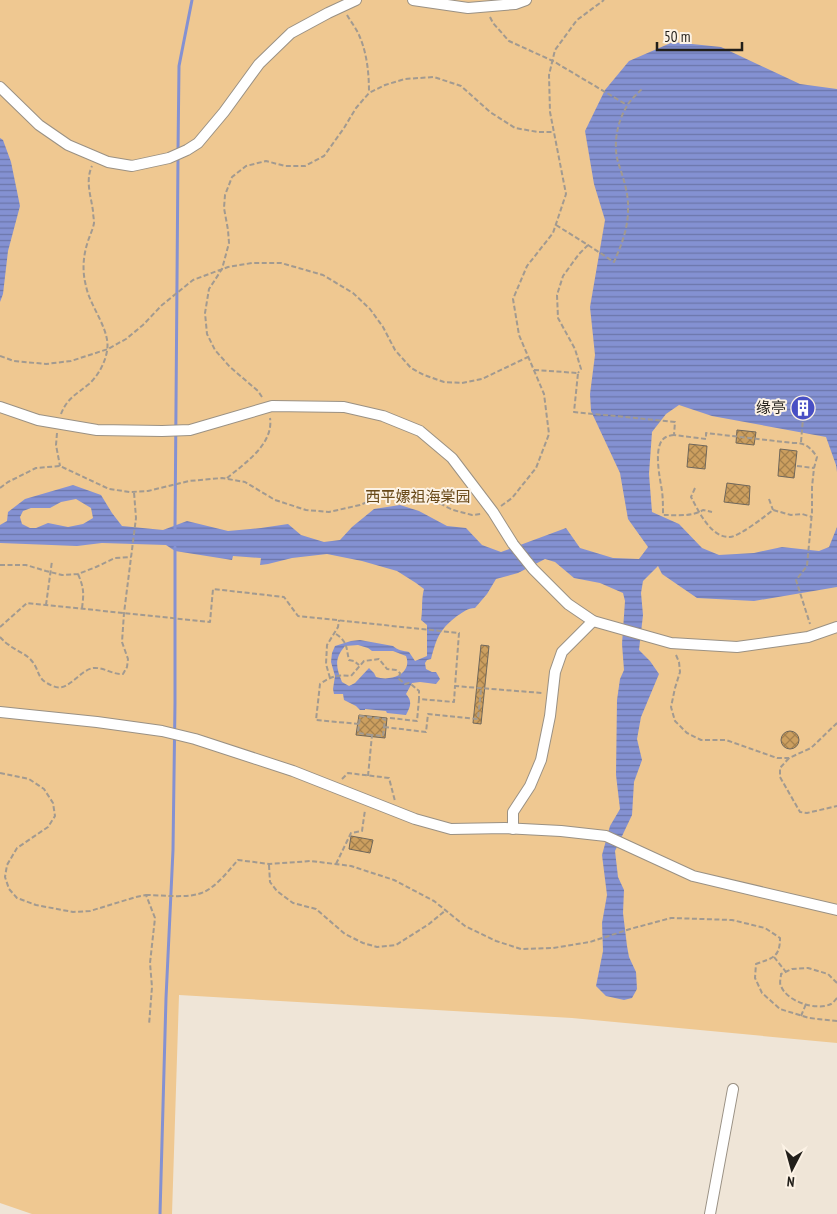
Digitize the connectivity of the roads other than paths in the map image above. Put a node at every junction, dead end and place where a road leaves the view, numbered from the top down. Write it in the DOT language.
graph roads {
  1 [pos="356,0"];
  2 [pos="413,0"];
  3 [pos="526,0"];
  4 [pos="0,87"];
  5 [pos="0,407"];
  6 [pos="592,621"];
  7 [pos="837,627"];
  8 [pos="0,712"];
  9 [pos="513,829"];
  10 [pos="837,910"];
  11 [pos="733,1089"];
  12 [pos="710,1214"];
  1 -- 4 [label="street"];
  2 -- 3 [label="street"];
  5 -- 6 [label="street"];
  6 -- 7 [label="street"];
  6 -- 9 [label="street"];
  8 -- 9 [label="street"];
  9 -- 10 [label="street"];
  11 -- 12 [label="street"];
}
